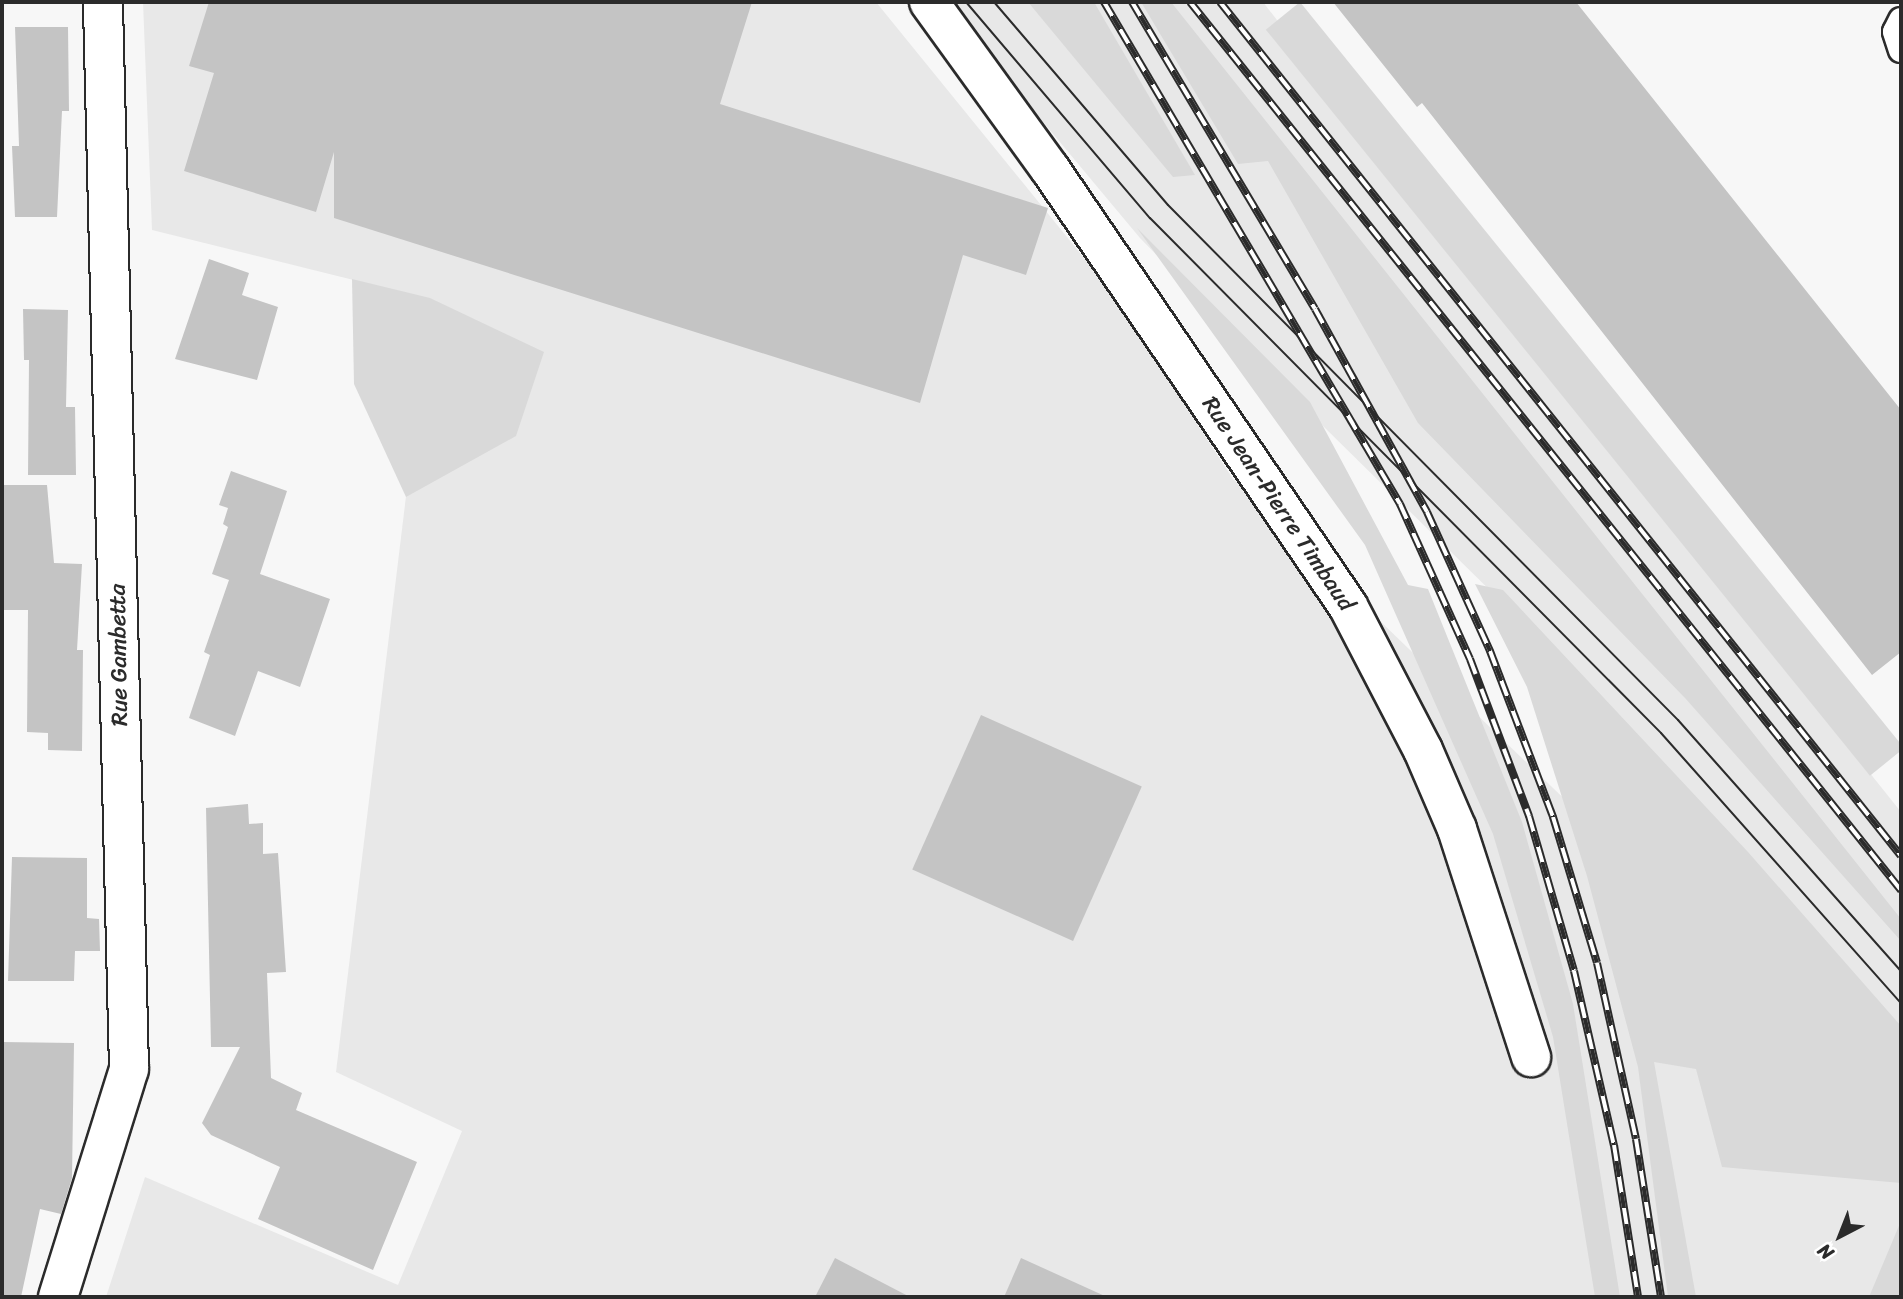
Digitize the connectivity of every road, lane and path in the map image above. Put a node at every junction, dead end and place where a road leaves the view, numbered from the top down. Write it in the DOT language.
graph roads {
  1 [pos="103,2"];
  2 [pos="929,2"];
  3 [pos="1901,20"];
  4 [pos="1901,50"];
  5 [pos="1531,1057"];
  6 [pos="58,1297"];
  1 -- 6 [label="street, Rue Gambetta"];
  2 -- 5 [label="street, Rue Jean-Pierre Timbaud"];
  3 -- 4 [label="lane"];
}
